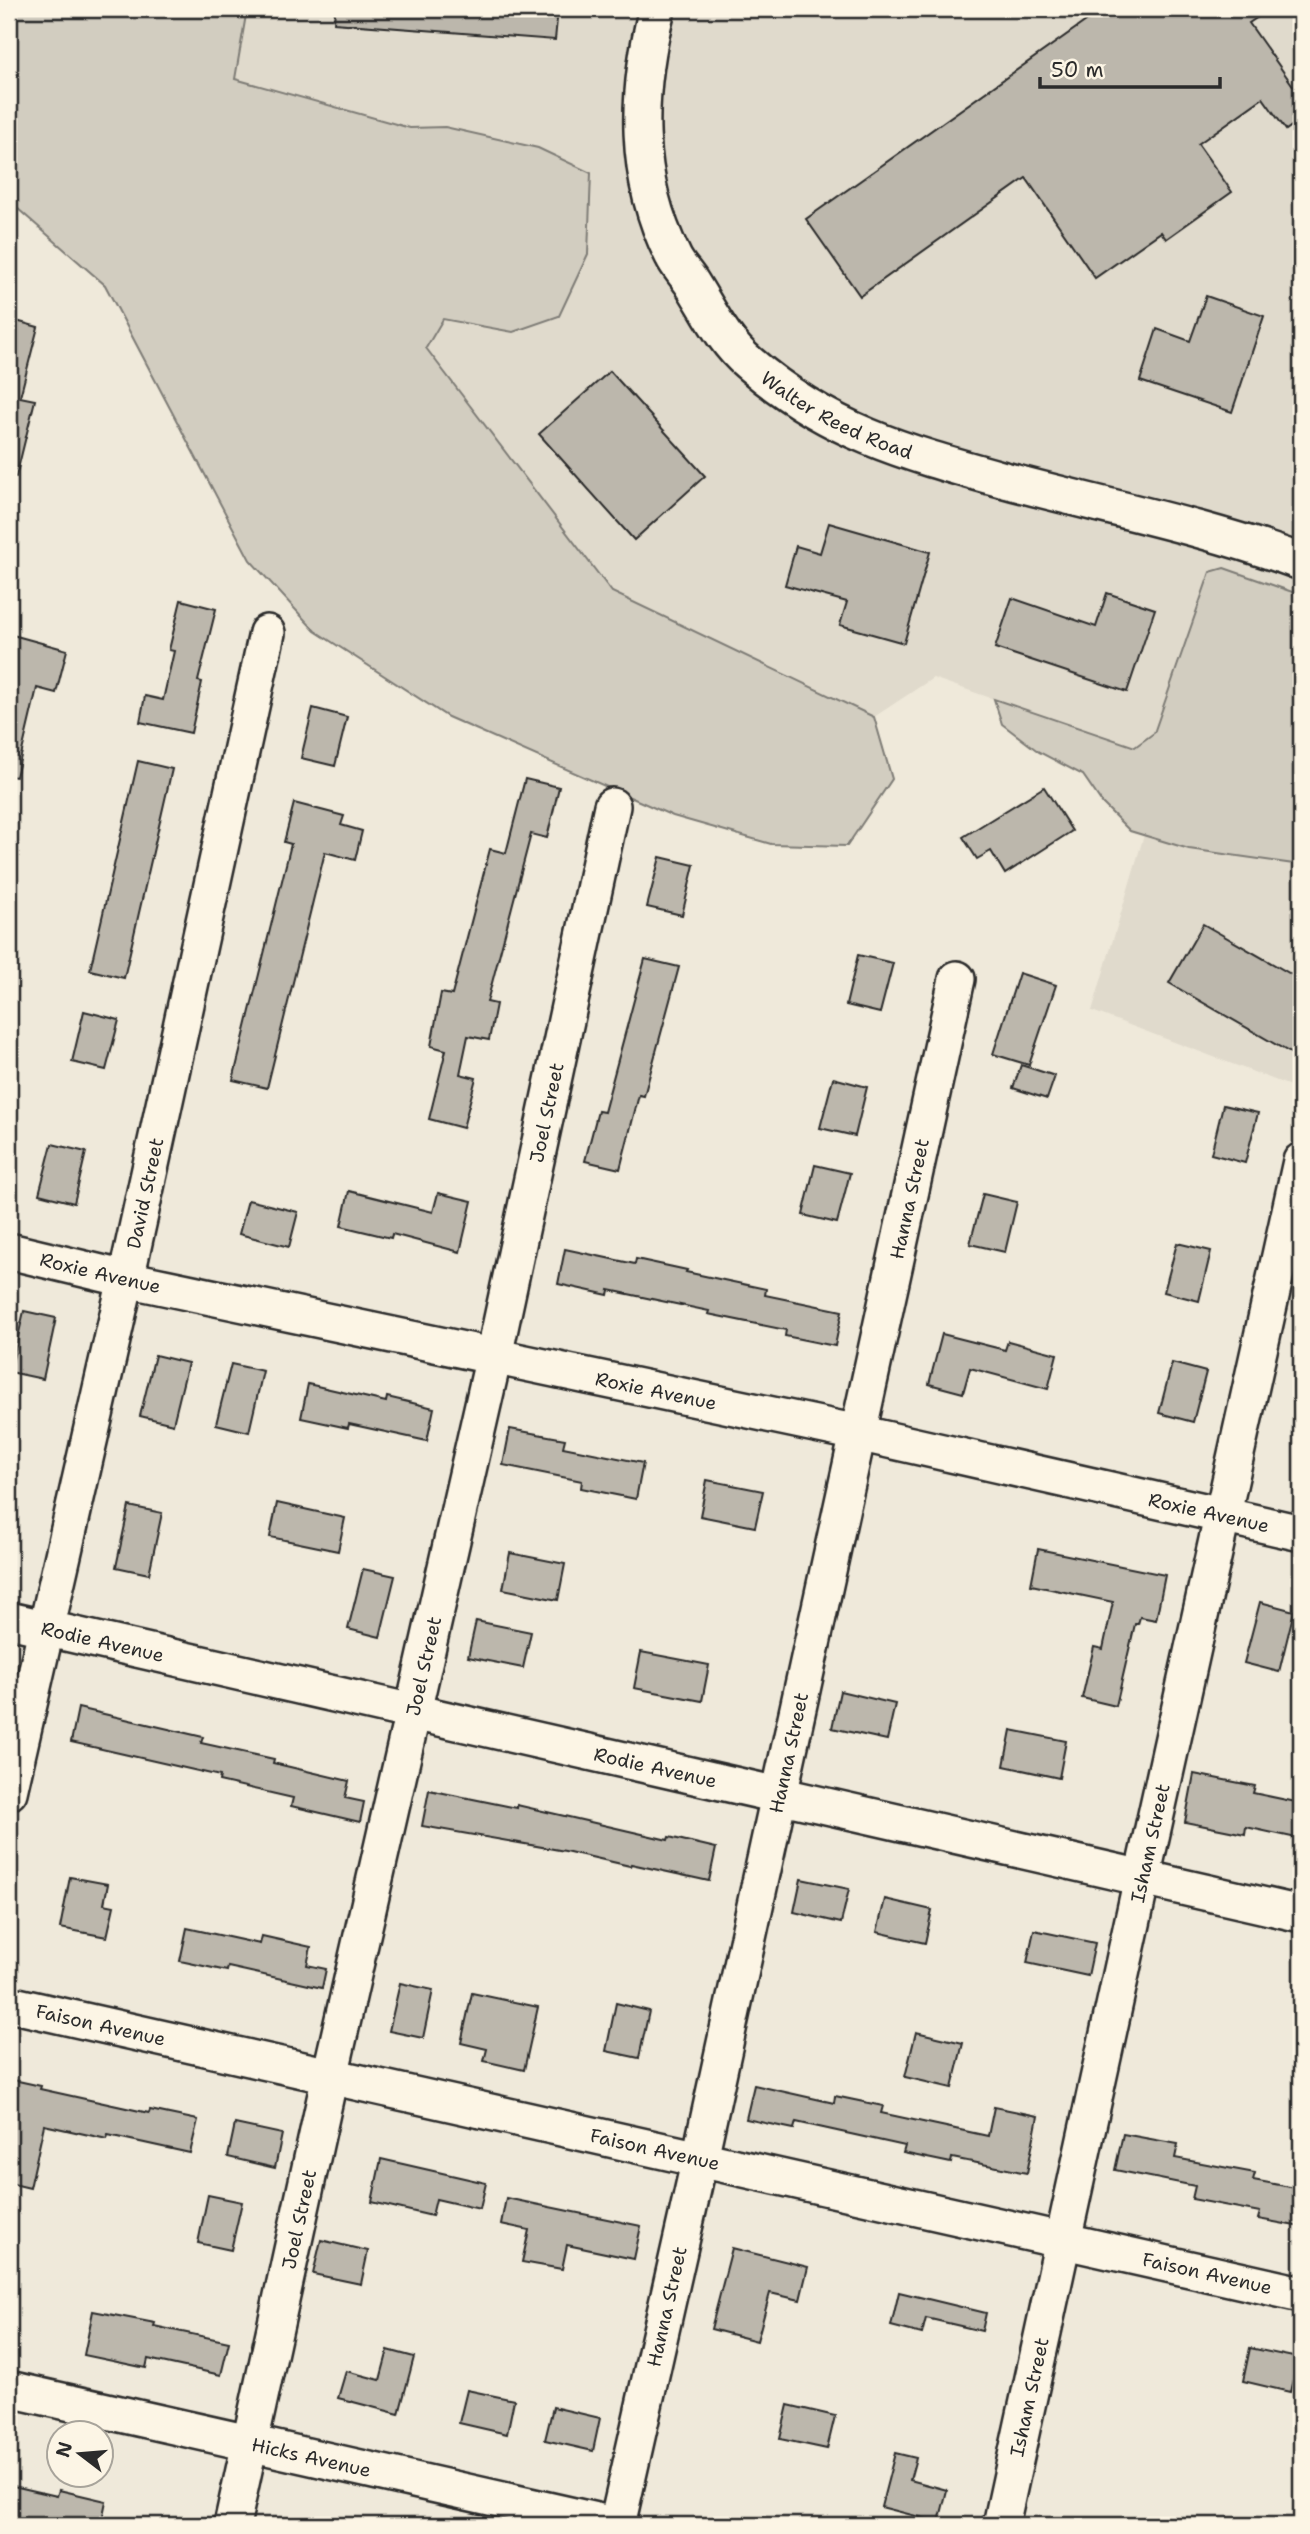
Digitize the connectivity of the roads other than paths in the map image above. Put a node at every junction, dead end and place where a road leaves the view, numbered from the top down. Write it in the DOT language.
graph roads {
  1 [pos="657,9"];
  2 [pos="1301,562"];
  3 [pos="267,633"];
  4 [pos="612,806"];
  5 [pos="957,979"];
  6 [pos="1301,1161"];
  7 [pos="9,1251"];
  8 [pos="126,1279"];
  9 [pos="494,1356"];
  10 [pos="858,1433"];
  11 [pos="1222,1515"];
  12 [pos="1301,1533"];
  13 [pos="9,1620"];
  14 [pos="45,1628"];
  15 [pos="413,1712"];
  16 [pos="9,1792"];
  17 [pos="779,1795"];
  18 [pos="1142,1878"];
  19 [pos="1301,1914"];
  20 [pos="9,2004"];
  21 [pos="331,2076"];
  22 [pos="700,2158"];
  23 [pos="1062,2240"];
  24 [pos="1301,2294"];
  25 [pos="9,2389"];
  26 [pos="250,2443"];
  27 [pos="232,2525"];
  28 [pos="616,2525"];
  29 [pos="1001,2525"];
  1 -- 2 [label="street, Walter Reed Road"];
  3 -- 8 [label="street, David Street"];
  4 -- 9 [label="street, Joel Street"];
  5 -- 10 [label="street, Hanna Street"];
  6 -- 11 [label="street, Isham Street"];
  7 -- 8 [label="street, Roxie Avenue"];
  8 -- 9 [label="street, Roxie Avenue"];
  8 -- 14 [label="street, David Street"];
  9 -- 10 [label="street, Roxie Avenue"];
  9 -- 15 [label="street, Joel Street"];
  10 -- 11 [label="street, Roxie Avenue"];
  10 -- 17 [label="street, Hanna Street"];
  11 -- 12 [label="street, Roxie Avenue"];
  11 -- 18 [label="street, Isham Street"];
  13 -- 14 [label="street, Rodie Avenue"];
  14 -- 15 [label="street, Rodie Avenue"];
  14 -- 16 [label="street, David Street"];
  15 -- 17 [label="street, Rodie Avenue"];
  15 -- 21 [label="street, Joel Street"];
  17 -- 18 [label="street, Rodie Avenue"];
  17 -- 22 [label="street, Hanna Street"];
  18 -- 19 [label="street, Rodie Avenue"];
  18 -- 23 [label="street, Isham Street"];
  20 -- 21 [label="street, Faison Avenue"];
  21 -- 22 [label="street, Faison Avenue"];
  21 -- 26 [label="street, Joel Street"];
  22 -- 23 [label="street, Faison Avenue"];
  22 -- 28 [label="street, Hanna Street"];
  23 -- 24 [label="street, Faison Avenue"];
  23 -- 29 [label="street, Isham Street"];
  25 -- 26 [label="street, Hicks Avenue"];
  26 -- 27 [label="street, Joel Street"];
  26 -- 28 [label="street, Hicks Avenue"];
}
